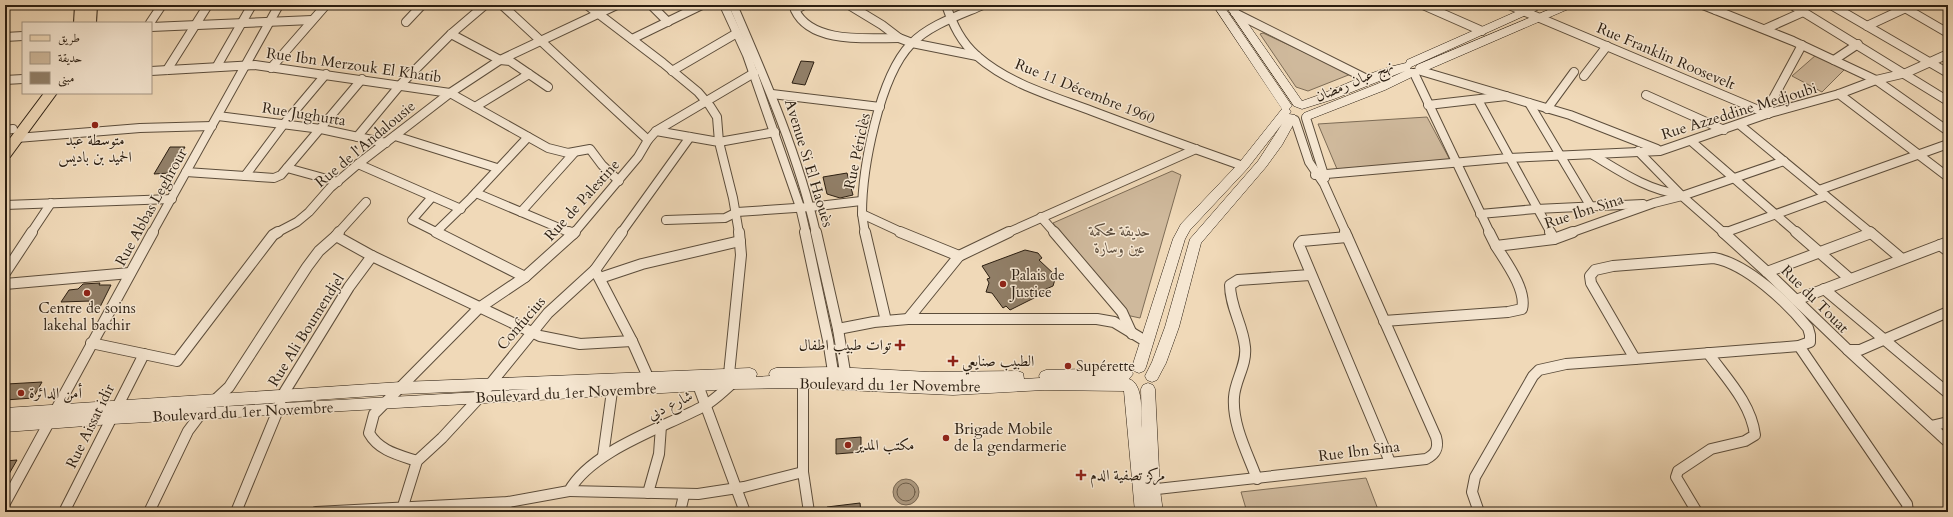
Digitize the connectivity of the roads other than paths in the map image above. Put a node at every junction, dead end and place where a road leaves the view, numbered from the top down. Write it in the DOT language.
graph roads {
  1 [pos="81,5"];
  2 [pos="91,5"];
  3 [pos="162,5"];
  4 [pos="208,5"];
  5 [pos="252,5"];
  6 [pos="279,5"];
  7 [pos="326,5"];
  8 [pos="422,5"];
  9 [pos="485,5"];
  10 [pos="502,5"];
  11 [pos="587,5"];
  12 [pos="617,5"];
  13 [pos="651,5"];
  14 [pos="702,5"];
  15 [pos="724,5"];
  16 [pos="733,5"];
  17 [pos="804,5"];
  18 [pos="849,5"];
  19 [pos="946,5"];
  20 [pos="983,5"];
  21 [pos="1218,5"];
  22 [pos="1422,5"];
  23 [pos="1509,5"];
  24 [pos="1540,5"];
  25 [pos="1569,5"];
  26 [pos="1703,5"];
  27 [pos="1729,5"];
  28 [pos="1831,5"];
  29 [pos="1799,7"];
  30 [pos="1908,7"];
  31 [pos="793,8"];
  32 [pos="1233,9"];
  33 [pos="1716,10"];
  34 [pos="1524,12"];
  35 [pos="598,15"];
  36 [pos="1538,18"];
  37 [pos="952,19"];
  38 [pos="312,20"];
  39 [pos="80,22"];
  40 [pos="90,22"];
  41 [pos="151,22"];
  42 [pos="270,22"];
  43 [pos="406,22"];
  44 [pos="668,22"];
  45 [pos="242,23"];
  46 [pos="195,25"];
  47 [pos="152,26"];
  48 [pos="1867,26"];
  49 [pos="1765,29"];
  50 [pos="1482,31"];
  51 [pos="737,33"];
  52 [pos="1948,33"];
  53 [pos="452,34"];
  54 [pos="22,36"];
  55 [pos="5,37"];
  56 [pos="899,38"];
  57 [pos="632,39"];
  58 [pos="541,41"];
  59 [pos="912,43"];
  60 [pos="1858,44"];
  61 [pos="1802,45"];
  62 [pos="1607,46"];
  63 [pos="751,54"];
  64 [pos="1948,54"];
  65 [pos="979,56"];
  66 [pos="500,60"];
  67 [pos="1834,60"];
  68 [pos="1931,62"];
  69 [pos="247,64"];
  70 [pos="217,66"];
  71 [pos="271,68"];
  72 [pos="1414,69"];
  73 [pos="167,70"];
  74 [pos="672,70"];
  75 [pos="152,71"];
  76 [pos="1574,72"];
  77 [pos="754,73"];
  78 [pos="1906,73"];
  79 [pos="1948,73"];
  80 [pos="326,74"];
  81 [pos="529,74"];
  82 [pos="1584,76"];
  83 [pos="22,79"];
  84 [pos="362,79"];
  85 [pos="5,80"];
  86 [pos="1369,80"];
  87 [pos="1876,80"];
  88 [pos="401,84"];
  89 [pos="548,87"];
  90 [pos="450,93"];
  91 [pos="39,94"];
  92 [pos="50,94"];
  93 [pos="772,94"];
  94 [pos="1839,94"];
  95 [pos="1510,95"];
  96 [pos="1646,95"];
  97 [pos="1478,100"];
  98 [pos="706,101"];
  99 [pos="1948,101"];
  100 [pos="1529,103"];
  101 [pos="1300,104"];
  102 [pos="1428,105"];
  103 [pos="475,107"];
  104 [pos="880,107"];
  105 [pos="1547,108"];
  106 [pos="1769,113"];
  107 [pos="1295,115"];
  108 [pos="218,116"];
  109 [pos="283,125"];
  110 [pos="1740,125"];
  111 [pos="212,126"];
  112 [pos="321,129"];
  113 [pos="1724,130"];
  114 [pos="656,131"];
  115 [pos="1948,131"];
  116 [pos="775,132"];
  117 [pos="10,134"];
  118 [pos="395,136"];
  119 [pos="357,137"];
  120 [pos="528,137"];
  121 [pos="690,137"];
  122 [pos="648,140"];
  123 [pos="1691,141"];
  124 [pos="719,142"];
  125 [pos="386,143"];
  126 [pos="1948,144"];
  127 [pos="1196,149"];
  128 [pos="1638,151"];
  129 [pos="1660,151"];
  130 [pos="574,153"];
  131 [pos="5,154"];
  132 [pos="1917,154"];
  133 [pos="1559,155"];
  134 [pos="1593,155"];
  135 [pos="1509,158"];
  136 [pos="1784,161"];
  137 [pos="1456,163"];
  138 [pos="358,164"];
  139 [pos="1243,166"];
  140 [pos="287,168"];
  141 [pos="497,168"];
  142 [pos="186,172"];
  143 [pos="245,176"];
  144 [pos="1734,177"];
  145 [pos="1948,177"];
  146 [pos="1325,179"];
  147 [pos="619,181"];
  148 [pos="338,182"];
  149 [pos="1819,190"];
  150 [pos="476,193"];
  151 [pos="1680,195"];
  152 [pos="1826,196"];
  153 [pos="432,197"];
  154 [pos="172,199"];
  155 [pos="861,201"];
  156 [pos="366,202"];
  157 [pos="51,203"];
  158 [pos="1654,203"];
  159 [pos="5,205"];
  160 [pos="800,207"];
  161 [pos="810,207"];
  162 [pos="1591,207"];
  163 [pos="461,208"];
  164 [pos="1536,209"];
  165 [pos="521,212"];
  166 [pos="736,212"];
  167 [pos="862,214"];
  168 [pos="1480,214"];
  169 [pos="1775,214"];
  170 [pos="1041,217"];
  171 [pos="666,220"];
  172 [pos="436,232"];
  173 [pos="1724,233"];
  174 [pos="1871,233"];
  175 [pos="573,234"];
  176 [pos="336,236"];
  177 [pos="1347,237"];
  178 [pos="1554,239"];
  179 [pos="740,241"];
  180 [pos="1944,243"];
  181 [pos="1496,246"];
  182 [pos="1948,251"];
  183 [pos="1820,253"];
  184 [pos="372,256"];
  185 [pos="959,256"];
  186 [pos="1902,259"];
  187 [pos="1768,272"];
  188 [pos="5,273"];
  189 [pos="130,273"];
  190 [pos="598,274"];
  191 [pos="1310,275"];
  192 [pos="525,277"];
  193 [pos="1850,279"];
  194 [pos="5,284"];
  195 [pos="1824,289"];
  196 [pos="1796,300"];
  197 [pos="479,308"];
  198 [pos="1948,312"];
  199 [pos="908,319"];
  200 [pos="886,321"];
  201 [pos="1384,321"];
  202 [pos="838,329"];
  203 [pos="531,332"];
  204 [pos="1132,334"];
  205 [pos="1885,340"];
  206 [pos="632,341"];
  207 [pos="1147,342"];
  208 [pos="91,343"];
  209 [pos="1799,346"];
  210 [pos="1848,350"];
  211 [pos="144,354"];
  212 [pos="1708,354"];
  213 [pos="1634,359"];
  214 [pos="1139,367"];
  215 [pos="803,377"];
  216 [pos="840,378"];
  217 [pos="731,379"];
  218 [pos="1128,382"];
  219 [pos="1150,382"];
  220 [pos="647,383"];
  221 [pos="490,384"];
  222 [pos="613,385"];
  223 [pos="698,385"];
  224 [pos="401,388"];
  225 [pos="1948,394"];
  226 [pos="282,396"];
  227 [pos="479,398"];
  228 [pos="213,401"];
  229 [pos="382,404"];
  230 [pos="706,405"];
  231 [pos="278,410"];
  232 [pos="114,412"];
  233 [pos="5,414"];
  234 [pos="200,414"];
  235 [pos="51,417"];
  236 [pos="1948,422"];
  237 [pos="5,426"];
  238 [pos="661,426"];
  239 [pos="1931,426"];
  240 [pos="1948,442"];
  241 [pos="603,456"];
  242 [pos="417,461"];
  243 [pos="1390,462"];
  244 [pos="803,472"];
  245 [pos="1257,479"];
  246 [pos="735,490"];
  247 [pos="1146,490"];
  248 [pos="570,491"];
  249 [pos="648,493"];
  250 [pos="684,495"];
  251 [pos="508,502"];
  252 [pos="5,503"];
  253 [pos="403,506"];
  254 [pos="421,509"];
  255 [pos="64,512"];
  256 [pos="149,512"];
  257 [pos="236,512"];
  258 [pos="316,512"];
  259 [pos="503,512"];
  260 [pos="680,512"];
  261 [pos="744,512"];
  262 [pos="809,512"];
  263 [pos="1143,512"];
  264 [pos="1155,512"];
  265 [pos="1478,512"];
  266 [pos="1697,512"];
  267 [pos="1908,512"];
  1 -- 39 [label="main road"];
  2 -- 40 [label="main road"];
  3 -- 41 [label="street"];
  4 -- 46 [label="street"];
  5 -- 45 [label="street"];
  6 -- 42 [label="street, Rue Abbas Leghrour"];
  7 -- 38 [label="street"];
  8 -- 43 [label="street"];
  9 -- 53 [label="street"];
  10 -- 58 [label="street"];
  11 -- 35 [label="street"];
  12 -- 35 [label="street, Rue de l'Andalousie"];
  13 -- 44 [label="street"];
  14 -- 44 [label="street"];
  15 -- 51 [label="street, Avenue Si El Haouès"];
  16 -- 63 [label="street, Avenue Si El Haouès"];
  17 -- 31 [label="street"];
  18 -- 56 [label="street"];
  19 -- 37 [label="street, Rue 11 Décembre 1960"];
  20 -- 37 [label="street, Rue Périclès"];
  21 -- 107 [label="main road"];
  22 -- 50 [label="street"];
  23 -- 34 [label="street, Rue Franklin Roosevelt"];
  24 -- 34 [label="main road, نهج عبان رمضان"];
  25 -- 36 [label="main road, نهج عبان رمضان"];
  26 -- 33 [label="street"];
  27 -- 33 [label="street"];
  28 -- 48 [label="street"];
  29 -- 49 [label="street"];
  29 -- 60 [label="street"];
  30 -- 48 [label="street"];
  30 -- 52 [label="street"];
  31 -- 56 [label="street"];
  32 -- 86 [label="street"];
  32 -- 101 [label="main road"];
  33 -- 49 [label="street"];
  34 -- 36 [label="street, Rue Franklin Roosevelt"];
  34 -- 50 [label="main road, نهج عبان رمضان"];
  35 -- 57 [label="street"];
  35 -- 58 [label="street, Rue de l'Andalousie"];
  36 -- 62 [label="street, Rue Franklin Roosevelt"];
  36 -- 72 [label="main road, نهج عبان رمضان"];
  37 -- 59 [label="street, Rue Périclès"];
  37 -- 65 [label="street, Rue 11 Décembre 1960"];
  38 -- 42 [label="street"];
  38 -- 71 [label="street"];
  42 -- 45 [label="street"];
  42 -- 69 [label="street, Rue Abbas Leghrour"];
  44 -- 57 [label="street"];
  45 -- 46 [label="street"];
  45 -- 70 [label="street"];
  46 -- 47 [label="street"];
  46 -- 73 [label="street"];
  48 -- 68 [label="street"];
  49 -- 61 [label="street"];
  50 -- 72 [label="main road, نهج عبان رمضان"];
  51 -- 63 [label="street, Avenue Si El Haouès"];
  51 -- 74 [label="street"];
  53 -- 66 [label="street"];
  53 -- 88 [label="street"];
  54 -- 55 [label="street"];
  56 -- 59 [label="street"];
  57 -- 74 [label="street"];
  58 -- 66 [label="street, Rue de l'Andalousie"];
  58 -- 122 [label="street"];
  59 -- 65 [label="street"];
  59 -- 104 [label="street, Rue Périclès"];
  60 -- 67 [label="street"];
  60 -- 78 [label="street"];
  61 -- 67 [label="street"];
  61 -- 106 [label="street"];
  62 -- 82 [label="street"];
  62 -- 106 [label="street, Rue Franklin Roosevelt"];
  63 -- 77 [label="street, Avenue Si El Haouès"];
  63 -- 93 [label="street, Avenue Si El Haouès"];
  64 -- 68 [label="street, Rue Azzeddine Medjoubi"];
  65 -- 127 [label="street, Rue 11 Décembre 1960"];
  66 -- 81 [label="street"];
  66 -- 90 [label="street, Rue de l'Andalousie"];
  67 -- 87 [label="street"];
  68 -- 78 [label="street, Rue Azzeddine Medjoubi"];
  68 -- 79 [label="street"];
  69 -- 70 [label="street, Rue Ibn Merzouk El Khatib"];
  69 -- 71 [label="street, Rue Ibn Merzouk El Khatib"];
  69 -- 108 [label="street, Rue Abbas Leghrour"];
  70 -- 73 [label="street, Rue Ibn Merzouk El Khatib"];
  71 -- 80 [label="street, Rue Ibn Merzouk El Khatib"];
  72 -- 86 [label="main road, نهج عبان رمضان"];
  72 -- 95 [label="street"];
  72 -- 102 [label="street"];
  72 -- 107 [label="main road, نهج عبان رمضان"];
  73 -- 75 [label="street, Rue Ibn Merzouk El Khatib"];
  74 -- 98 [label="street"];
  76 -- 105 [label="street"];
  77 -- 98 [label="street"];
  77 -- 116 [label="street, Avenue Si El Haouès"];
  78 -- 87 [label="street, Rue Azzeddine Medjoubi"];
  78 -- 99 [label="street"];
  80 -- 84 [label="street, Rue Ibn Merzouk El Khatib"];
  80 -- 109 [label="street"];
  81 -- 89 [label="street"];
  81 -- 103 [label="street"];
  83 -- 85 [label="street"];
  84 -- 88 [label="street, Rue Ibn Merzouk El Khatib"];
  84 -- 112 [label="street"];
  86 -- 101 [label="main road, نهج عبان رمضان"];
  87 -- 94 [label="street, Rue Azzeddine Medjoubi"];
  87 -- 115 [label="street"];
  88 -- 90 [label="street, Rue Ibn Merzouk El Khatib"];
  88 -- 119 [label="street"];
  90 -- 103 [label="street, Rue Ibn Merzouk El Khatib"];
  90 -- 118 [label="street, Rue de l'Andalousie"];
  91 -- 117 [label="main road"];
  92 -- 117 [label="main road"];
  93 -- 104 [label="street"];
  93 -- 161 [label="street, Avenue Si El Haouès"];
  94 -- 106 [label="street, Rue Azzeddine Medjoubi"];
  94 -- 132 [label="street"];
  95 -- 97 [label="street"];
  95 -- 100 [label="street"];
  96 -- 113 [label="street"];
  97 -- 102 [label="street"];
  97 -- 135 [label="street"];
  98 -- 114 [label="street"];
  98 -- 124 [label="street"];
  100 -- 105 [label="street"];
  100 -- 133 [label="street"];
  101 -- 107 [label="main road, نهج عبان رمضان"];
  101 -- 107 [label="main road"];
  102 -- 137 [label="street"];
  103 -- 120 [label="street, Rue Ibn Merzouk El Khatib"];
  104 -- 155 [label="street, Rue Périclès"];
  105 -- 129 [label="street"];
  106 -- 110 [label="street, Rue Azzeddine Medjoubi"];
  107 -- 139 [label="main road"];
  107 -- 146 [label="street, Rue Ibn Sina"];
  107 -- 146 [label="street, Rue Azzeddine Medjoubi"];
  107 -- 219 [label="main road"];
  108 -- 109 [label="street, Rue Jughurta"];
  108 -- 111 [label="street, Rue Abbas Leghrour"];
  109 -- 112 [label="street, Rue Jughurta"];
  109 -- 143 [label="street"];
  110 -- 113 [label="street, Rue Azzeddine Medjoubi"];
  110 -- 136 [label="street"];
  111 -- 117 [label="street"];
  111 -- 142 [label="street, Rue Abbas Leghrour"];
  112 -- 119 [label="street, Rue Jughurta"];
  112 -- 140 [label="street"];
  113 -- 123 [label="street, Rue Azzeddine Medjoubi"];
  114 -- 121 [label="street"];
  114 -- 122 [label="street"];
  116 -- 124 [label="street"];
  116 -- 160 [label="street, Avenue Si El Haouès"];
  117 -- 131 [label="main road"];
  118 -- 125 [label="street, Rue de l'Andalousie"];
  118 -- 141 [label="street"];
  119 -- 125 [label="street, Rue Jughurta"];
  120 -- 130 [label="street, Rue Ibn Merzouk El Khatib"];
  120 -- 141 [label="street"];
  121 -- 124 [label="street"];
  121 -- 190 [label="street"];
  122 -- 147 [label="street, Rue de Palestine"];
  123 -- 129 [label="street, Rue Azzeddine Medjoubi"];
  123 -- 144 [label="street"];
  124 -- 166 [label="street"];
  125 -- 138 [label="street, Rue de l'Andalousie"];
  126 -- 132 [label="street"];
  127 -- 139 [label="street, Rue 11 Décembre 1960"];
  127 -- 170 [label="street"];
  128 -- 129 [label="street, Rue Azzeddine Medjoubi"];
  128 -- 134 [label="street, Rue Azzeddine Medjoubi"];
  128 -- 151 [label="street"];
  130 -- 147 [label="street, Rue Ibn Merzouk El Khatib"];
  130 -- 165 [label="street"];
  132 -- 145 [label="street"];
  132 -- 149 [label="street"];
  133 -- 134 [label="street, Rue Azzeddine Medjoubi"];
  133 -- 135 [label="street, Rue Azzeddine Medjoubi"];
  133 -- 162 [label="street"];
  134 -- 151 [label="street"];
  135 -- 137 [label="street, Rue Azzeddine Medjoubi"];
  135 -- 164 [label="street"];
  136 -- 144 [label="street, Rue Ibn Sina"];
  136 -- 149 [label="street"];
  137 -- 146 [label="street, Rue Azzeddine Medjoubi"];
  137 -- 168 [label="street"];
  138 -- 148 [label="street, Rue de l'Andalousie"];
  138 -- 153 [label="street"];
  139 -- 207 [label="main road"];
  140 -- 143 [label="street"];
  140 -- 148 [label="street"];
  141 -- 150 [label="street"];
  142 -- 143 [label="street"];
  142 -- 154 [label="street, Rue Abbas Leghrour"];
  144 -- 151 [label="street, Rue Ibn Sina"];
  144 -- 169 [label="street"];
  146 -- 177 [label="street, Rue Ibn Sina"];
  147 -- 175 [label="street, Rue de Palestine"];
  148 -- 211 [label="street, Rue de l'Andalousie"];
  149 -- 152 [label="street"];
  150 -- 163 [label="street"];
  150 -- 165 [label="street"];
  151 -- 158 [label="street, Rue Ibn Sina"];
  151 -- 173 [label="street, Rue du Touat"];
  152 -- 169 [label="street"];
  152 -- 174 [label="street"];
  153 -- 163 [label="street"];
  153 -- 172 [label="street"];
  154 -- 157 [label="street"];
  154 -- 189 [label="street, Rue Abbas Leghrour"];
  155 -- 161 [label="street"];
  155 -- 167 [label="street, Rue Périclès"];
  156 -- 176 [label="street"];
  157 -- 159 [label="street"];
  157 -- 188 [label="street"];
  158 -- 162 [label="street"];
  158 -- 178 [label="street, Rue Ibn Sina"];
  160 -- 161 [label="street"];
  160 -- 166 [label="street"];
  160 -- 216 [label="street, Avenue Si El Haouès"];
  161 -- 202 [label="street, Avenue Si El Haouès"];
  162 -- 164 [label="street"];
  163 -- 172 [label="street"];
  164 -- 168 [label="street"];
  164 -- 178 [label="street"];
  165 -- 175 [label="street"];
  166 -- 171 [label="street"];
  166 -- 179 [label="street"];
  167 -- 185 [label="street"];
  167 -- 200 [label="street, Rue Périclès"];
  168 -- 181 [label="street"];
  169 -- 173 [label="street"];
  169 -- 183 [label="street"];
  170 -- 185 [label="street"];
  170 -- 204 [label="street"];
  172 -- 192 [label="street"];
  173 -- 187 [label="street, Rue du Touat"];
  174 -- 183 [label="street"];
  174 -- 186 [label="street"];
  175 -- 192 [label="street, Rue de Palestine"];
  176 -- 184 [label="street"];
  176 -- 228 [label="street"];
  177 -- 191 [label="street"];
  177 -- 201 [label="street, Rue Ibn Sina"];
  178 -- 181 [label="street, Rue Ibn Sina"];
  179 -- 190 [label="street"];
  179 -- 217 [label="street"];
  180 -- 182 [label="street"];
  180 -- 186 [label="street"];
  181 -- 201 [label="street"];
  183 -- 187 [label="street"];
  183 -- 193 [label="street"];
  184 -- 197 [label="street"];
  184 -- 226 [label="street, Rue Ali Boumendjel"];
  185 -- 199 [label="street"];
  186 -- 193 [label="street"];
  187 -- 196 [label="street, Rue du Touat"];
  189 -- 194 [label="street"];
  189 -- 208 [label="street, Rue Abbas Leghrour"];
  190 -- 203 [label="street, Confucius"];
  190 -- 206 [label="street"];
  191 -- 243 [label="street"];
  191 -- 245 [label="street"];
  192 -- 197 [label="street, Rue de Palestine"];
  193 -- 195 [label="street"];
  195 -- 196 [label="street"];
  195 -- 205 [label="street"];
  196 -- 210 [label="street, Rue du Touat"];
  197 -- 203 [label="street"];
  197 -- 224 [label="street, Rue de Palestine"];
  198 -- 205 [label="street, Rue du Touat"];
  199 -- 200 [label="street"];
  199 -- 204 [label="street"];
  200 -- 202 [label="street"];
  201 -- 243 [label="street, Rue Ibn Sina"];
  202 -- 216 [label="street, Avenue Si El Haouès"];
  203 -- 206 [label="street"];
  203 -- 221 [label="street, Confucius"];
  204 -- 207 [label="street"];
  205 -- 210 [label="street, Rue du Touat"];
  205 -- 225 [label="street"];
  206 -- 220 [label="street"];
  207 -- 214 [label="main road"];
  208 -- 211 [label="street"];
  208 -- 235 [label="street, Rue Abbas Leghrour"];
  209 -- 212 [label="street"];
  209 -- 213 [label="street"];
  209 -- 267 [label="street"];
  210 -- 239 [label="street"];
  211 -- 232 [label="street, Rue Aissat idir"];
  212 -- 213 [label="street"];
  212 -- 266 [label="street"];
  213 -- 265 [label="street"];
  214 -- 218 [label="main road"];
  214 -- 219 [label="main road"];
  215 -- 216 [label="main road, Boulevard du 1er Novembre"];
  215 -- 217 [label="main road, Boulevard du 1er Novembre"];
  215 -- 244 [label="street"];
  216 -- 218 [label="main road, Boulevard du 1er Novembre"];
  217 -- 220 [label="main road, Boulevard du 1er Novembre"];
  217 -- 223 [label="main road, Boulevard du 1er Novembre"];
  217 -- 230 [label="street, شارع دبي"];
  218 -- 219 [label="main road"];
  218 -- 247 [label="main road"];
  219 -- 247 [label="main road"];
  220 -- 222 [label="main road, Boulevard du 1er Novembre"];
  220 -- 223 [label="main road, Boulevard du 1er Novembre"];
  221 -- 222 [label="main road, Boulevard du 1er Novembre"];
  221 -- 224 [label="main road, Boulevard du 1er Novembre"];
  221 -- 227 [label="street, Confucius"];
  222 -- 227 [label="main road, Boulevard du 1er Novembre"];
  222 -- 241 [label="street"];
  223 -- 230 [label="street"];
  224 -- 226 [label="main road, Boulevard du 1er Novembre"];
  224 -- 229 [label="street, Rue de Palestine"];
  226 -- 228 [label="main road, Boulevard du 1er Novembre"];
  226 -- 231 [label="street, Rue Ali Boumendjel"];
  227 -- 229 [label="main road, Boulevard du 1er Novembre"];
  227 -- 242 [label="street, Confucius"];
  228 -- 232 [label="main road, Boulevard du 1er Novembre"];
  228 -- 234 [label="street"];
  229 -- 231 [label="main road, Boulevard du 1er Novembre"];
  229 -- 242 [label="street, Rue de Palestine"];
  230 -- 238 [label="street, شارع دبي"];
  230 -- 246 [label="street"];
  231 -- 234 [label="main road, Boulevard du 1er Novembre"];
  231 -- 257 [label="street, Rue Ali Boumendjel"];
  232 -- 234 [label="main road, Boulevard du 1er Novembre"];
  232 -- 235 [label="main road, Boulevard du 1er Novembre"];
  232 -- 255 [label="street, Rue Aissat idir"];
  233 -- 235 [label="main road, Boulevard du 1er Novembre"];
  234 -- 256 [label="street"];
  235 -- 237 [label="main road, Boulevard du 1er Novembre"];
  235 -- 252 [label="street, Rue Abbas Leghrour"];
  236 -- 239 [label="street"];
  238 -- 241 [label="street, شارع دبي"];
  238 -- 249 [label="street"];
  239 -- 240 [label="street"];
  241 -- 248 [label="street, شارع دبي"];
  242 -- 253 [label="street"];
  243 -- 245 [label="street, Rue Ibn Sina"];
  244 -- 246 [label="street"];
  244 -- 262 [label="street"];
  245 -- 247 [label="street, Rue Ibn Sina"];
  246 -- 250 [label="street"];
  246 -- 261 [label="street"];
  247 -- 263 [label="main road"];
  247 -- 264 [label="main road"];
  248 -- 249 [label="street"];
  248 -- 251 [label="street"];
  249 -- 250 [label="street"];
  250 -- 260 [label="street"];
  251 -- 254 [label="street"];
  251 -- 259 [label="street"];
  253 -- 254 [label="street"];
  253 -- 258 [label="street"];
}
